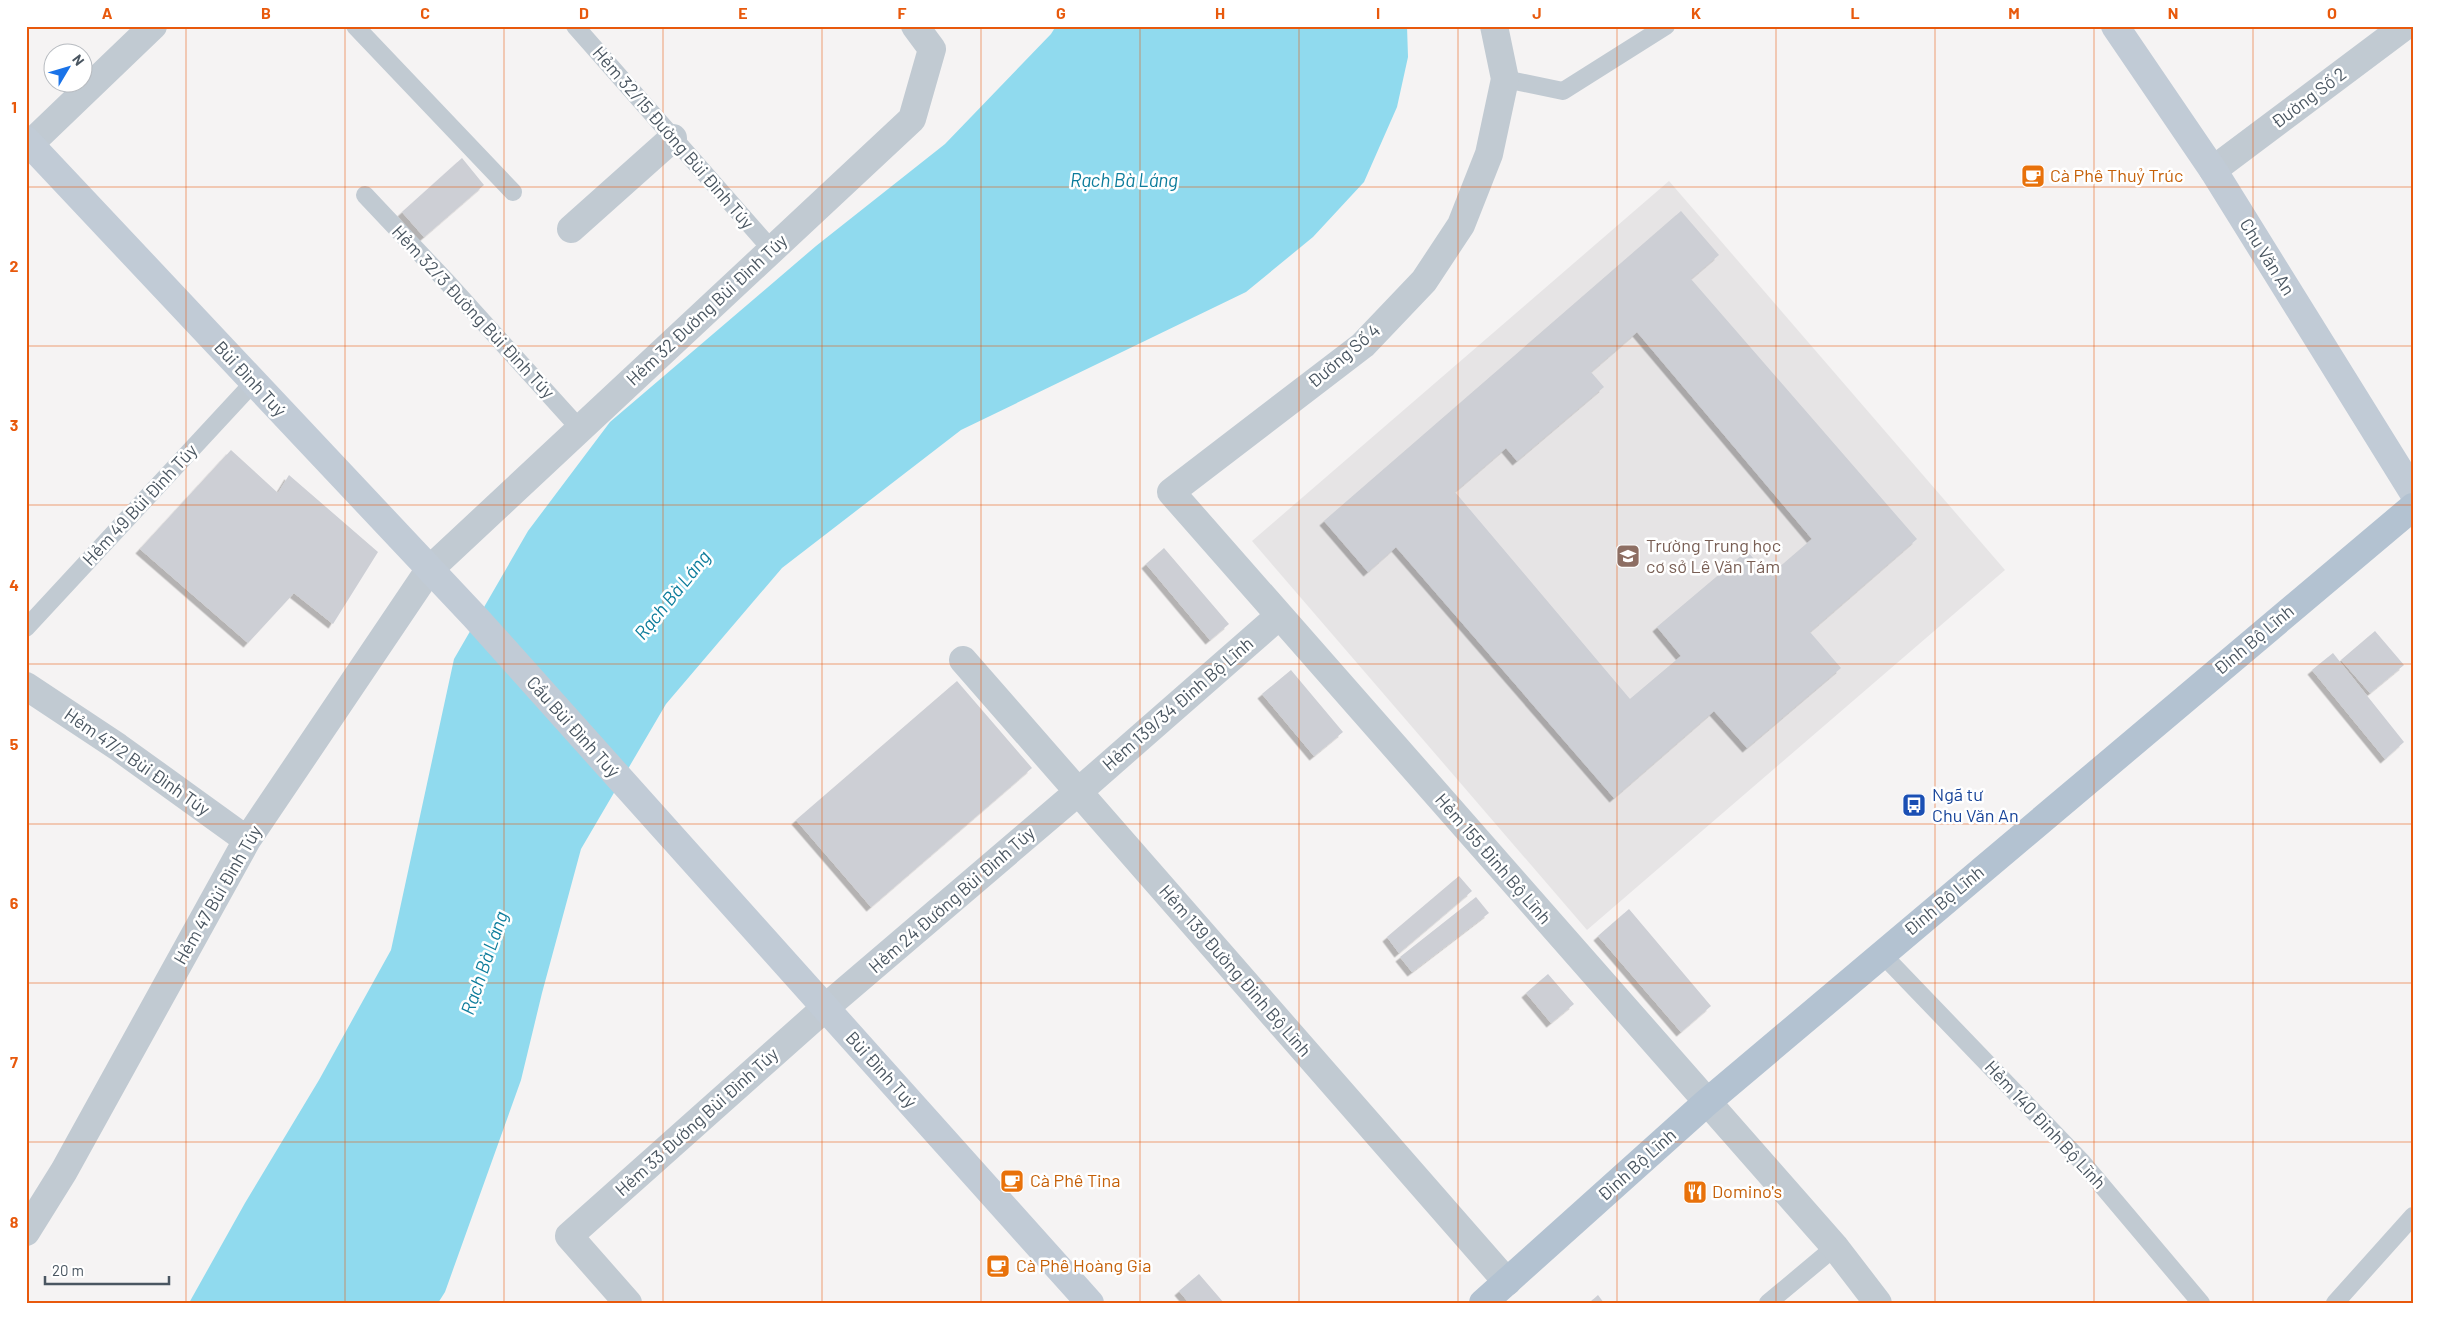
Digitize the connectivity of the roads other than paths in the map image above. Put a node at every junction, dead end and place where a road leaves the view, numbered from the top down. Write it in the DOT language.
graph roads {
  1 [pos="153,26"];
  2 [pos="356,26"];
  3 [pos="575,26"];
  4 [pos="916,26"];
  5 [pos="1494,26"];
  6 [pos="1666,26"];
  7 [pos="2115,26"];
  8 [pos="2405,26"];
  9 [pos="1505,79"];
  10 [pos="673,138"];
  11 [pos="28,142"];
  12 [pos="2213,170"];
  13 [pos="513,192"];
  14 [pos="364,195"];
  15 [pos="570,228"];
  16 [pos="772,250"];
  17 [pos="253,382"];
  18 [pos="580,429"];
  19 [pos="2413,492"];
  20 [pos="2413,507"];
  21 [pos="429,570"];
  22 [pos="1279,616"];
  23 [pos="475,618"];
  24 [pos="26,628"];
  25 [pos="963,660"];
  26 [pos="26,686"];
  27 [pos="1078,792"];
  28 [pos="672,837"];
  29 [pos="247,840"];
  30 [pos="1882,954"];
  31 [pos="825,1008"];
  32 [pos="1706,1103"];
  33 [pos="2413,1216"];
  34 [pos="26,1232"];
  35 [pos="1835,1247"];
  36 [pos="1507,1282"];
  37 [pos="628,1303"];
  38 [pos="1090,1303"];
  39 [pos="1482,1303"];
  40 [pos="1768,1303"];
  41 [pos="1878,1303"];
  42 [pos="2200,1303"];
  43 [pos="2334,1303"];
  1 -- 11 [label="street"];
  2 -- 13 [label="lane"];
  3 -- 10 [label="lane, Hẻm 32/15 Đường Bùi Đình Túy"];
  4 -- 16 [label="street, Hẻm 32 Đường Bùi Đình Túy"];
  5 -- 9 [label="street, Đường Số 4"];
  6 -- 9 [label="lane"];
  7 -- 12 [label="street, Chu Văn An"];
  8 -- 12 [label="street, Đường Số 2"];
  9 -- 22 [label="street, Đường Số 4"];
  10 -- 15 [label="street"];
  10 -- 16 [label="lane, Hẻm 32/15 Đường Bùi Đình Túy"];
  11 -- 17 [label="street, Bùi Đình Tuý"];
  12 -- 19 [label="street, Chu Văn An"];
  14 -- 18 [label="lane, Hẻm 32/3 Đường Bùi Đình Túy"];
  16 -- 18 [label="street, Hẻm 32 Đường Bùi Đình Túy"];
  17 -- 21 [label="street, Bùi Đình Tuý"];
  17 -- 24 [label="lane, Hẻm 49 Bùi Đình Túy"];
  18 -- 21 [label="street, Hẻm 32 Đường Bùi Đình Túy"];
  20 -- 30 [label="main road, Đinh Bộ Lĩnh"];
  21 -- 23 [label="street, Bùi Đình Tuý"];
  21 -- 29 [label="street, Hẻm 47 Bùi Đình Túy"];
  22 -- 27 [label="street, Hẻm 139/34 Đinh Bộ Lĩnh"];
  22 -- 32 [label="street, Hẻm 155 Đinh Bộ Lĩnh"];
  23 -- 28 [label="street, Cầu Bùi Đình Tuý"];
  25 -- 27 [label="street, Hẻm 139 Đường Đinh Bộ Lĩnh"];
  26 -- 29 [label="street, Hẻm 47/2 Bùi Đình Túy"];
  27 -- 31 [label="street, Hẻm 24 Đường Bùi Đình Túy"];
  27 -- 36 [label="street, Hẻm 139 Đường Đinh Bộ Lĩnh"];
  28 -- 31 [label="street, Bùi Đình Tuý"];
  29 -- 34 [label="street, Hẻm 47 Bùi Đình Túy"];
  30 -- 32 [label="main road, Đinh Bộ Lĩnh"];
  30 -- 42 [label="lane, Hẻm 140 Đinh Bộ Lĩnh"];
  31 -- 37 [label="street, Hẻm 33 Đường Bùi Đình Túy"];
  31 -- 38 [label="street, Bùi Đình Tuý"];
  32 -- 35 [label="street, Hẻm 155 Đinh Bộ Lĩnh"];
  32 -- 36 [label="main road, Đinh Bộ Lĩnh"];
  33 -- 43 [label="lane"];
  35 -- 40 [label="lane"];
  35 -- 41 [label="street, Hẻm 155 Đinh Bộ Lĩnh"];
  36 -- 39 [label="main road, Đinh Bộ Lĩnh"];
}
